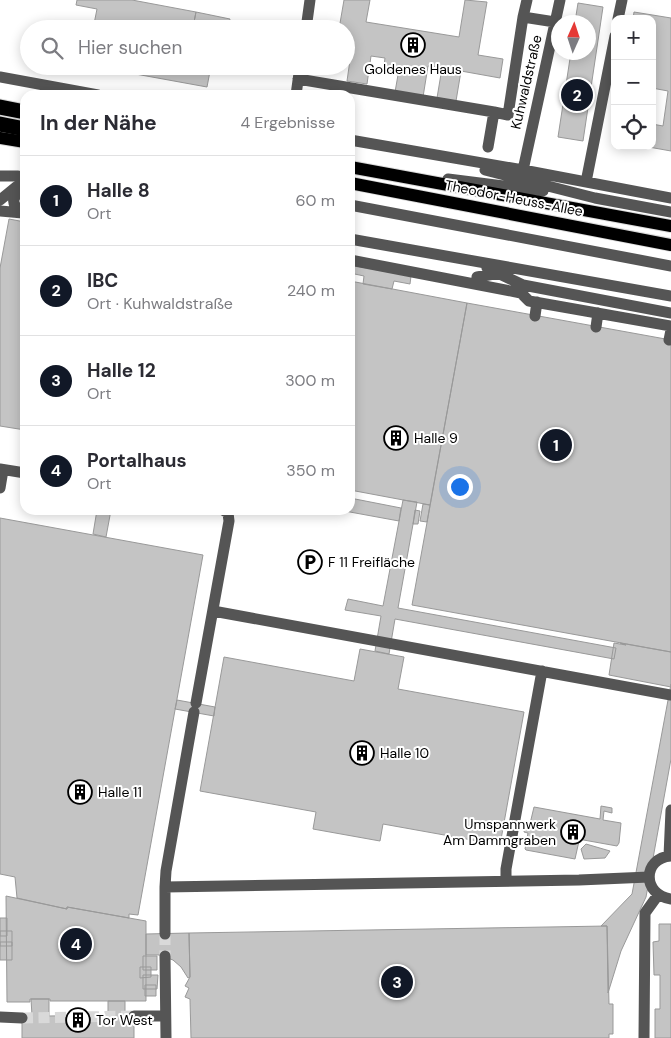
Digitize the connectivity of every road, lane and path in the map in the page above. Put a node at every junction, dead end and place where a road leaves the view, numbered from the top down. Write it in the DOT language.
graph roads {
  1 [pos="310,0"];
  2 [pos="527,0"];
  3 [pos="560,0"];
  4 [pos="622,0"];
  5 [pos="557,15"];
  6 [pos="619,15"];
  7 [pos="523,17"];
  8 [pos="307,20"];
  9 [pos="551,21"];
  10 [pos="551,40"];
  11 [pos="611,56"];
  12 [pos="299,75"];
  13 [pos="0,77"];
  14 [pos="298,79"];
  15 [pos="71,90"];
  16 [pos="297,90"];
  17 [pos="0,103"];
  18 [pos="0,107"];
  19 [pos="20,109"];
  20 [pos="20,110"];
  21 [pos="494,112"];
  22 [pos="0,124"];
  23 [pos="20,128"];
  24 [pos="0,138"];
  25 [pos="20,141"];
  26 [pos="355,141"];
  27 [pos="392,147"];
  28 [pos="488,148"];
  29 [pos="356,168"];
  30 [pos="523,170"];
  31 [pos="0,176"];
  32 [pos="20,177"];
  33 [pos="586,182"];
  34 [pos="355,184"];
  35 [pos="16,191"];
  36 [pos="595,198"];
  37 [pos="671,198"];
  38 [pos="0,200"];
  39 [pos="355,206"];
  40 [pos="0,211"];
  41 [pos="20,211"];
  42 [pos="671,212"];
  43 [pos="20,214"];
  44 [pos="671,226"];
  45 [pos="355,240"];
  46 [pos="671,245"];
  47 [pos="355,255"];
  48 [pos="355,261"];
  49 [pos="474,262"];
  50 [pos="671,266"];
  51 [pos="523,270"];
  52 [pos="498,273"];
  53 [pos="477,277"];
  54 [pos="523,285"];
  55 [pos="671,296"];
  56 [pos="538,302"];
  57 [pos="598,313"];
  58 [pos="671,313"];
  59 [pos="535,316"];
  60 [pos="671,326"];
  61 [pos="596,327"];
  62 [pos="2,469"];
  63 [pos="20,473"];
  64 [pos="0,488"];
  65 [pos="228,515"];
  66 [pos="213,610"];
  67 [pos="542,671"];
  68 [pos="671,695"];
  69 [pos="671,810"];
  70 [pos="670,831"];
  71 [pos="670,856"];
  72 [pos="649,877"];
  73 [pos="506,881"];
  74 [pos="165,887"];
  75 [pos="658,895"];
  76 [pos="671,899"];
  77 [pos="165,934"];
  78 [pos="165,956"];
  79 [pos="134,1016"];
  80 [pos="165,1016"];
  81 [pos="0,1018"];
  82 [pos="22,1018"];
  83 [pos="166,1038"];
  84 [pos="644,1038"];
  1 -- 8 [label="street"];
  2 -- 7 [label="street"];
  3 -- 5 [label="street, Kuhwaldstraße"];
  4 -- 6 [label="street"];
  7 -- 9 [label="street"];
  7 -- 21 [label="street"];
  10 -- 30 [label="street, Kuhwaldstraße"];
  11 -- 33 [label="street"];
  12 -- 14 [label="street"];
  13 -- 15 [label="street"];
  14 -- 16 [label="street"];
  14 -- 21 [label="street"];
  17 -- 19 [label="main road"];
  18 -- 20 [label="highway"];
  21 -- 28 [label="street"];
  22 -- 23 [label="highway"];
  24 -- 25 [label="main road"];
  26 -- 27 [label="street, Theodor-Heuss-Allee"];
  27 -- 30 [label="street, Theodor-Heuss-Allee"];
  27 -- 36 [label="street, Theodor-Heuss-Allee"];
  29 -- 36 [label="street, Theodor-Heuss-Allee"];
  29 -- 44 [label="main road, Theodor-Heuss-Allee"];
  30 -- 33 [label="street, Theodor-Heuss-Allee"];
  31 -- 32 [label="street"];
  33 -- 37 [label="street, Theodor-Heuss-Allee"];
  34 -- 46 [label="main road, Theodor-Heuss-Allee"];
  35 -- 38 [label="street"];
  35 -- 41 [label="street"];
  36 -- 42 [label="street, Theodor-Heuss-Allee"];
  39 -- 50 [label="street"];
  40 -- 43 [label="street"];
  45 -- 49 [label="street"];
  47 -- 53 [label="street"];
  48 -- 56 [label="street"];
  49 -- 51 [label="street"];
  49 -- 52 [label="street"];
  51 -- 52 [label="street"];
  51 -- 55 [label="street"];
  52 -- 53 [label="street"];
  52 -- 54 [label="street"];
  53 -- 54 [label="street"];
  54 -- 58 [label="street"];
  56 -- 57 [label="street"];
  56 -- 59 [label="street"];
  57 -- 60 [label="street"];
  57 -- 61 [label="street"];
  62 -- 63 [label="street"];
  62 -- 64 [label="street"];
  65 -- 66 [label="street"];
  66 -- 67 [label="street"];
  66 -- 74 [label="street"];
  67 -- 68 [label="street"];
  67 -- 73 [label="street"];
  69 -- 70 [label="street"];
  70 -- 71 [label="street"];
  71 -- 72 [label="street"];
  72 -- 73 [label="street"];
  72 -- 75 [label="street"];
  73 -- 74 [label="street"];
  74 -- 77 [label="street"];
  75 -- 76 [label="street"];
  75 -- 84 [label="street"];
  78 -- 80 [label="street"];
  79 -- 80 [label="street"];
  80 -- 83 [label="street"];
  81 -- 82 [label="street"];
}
